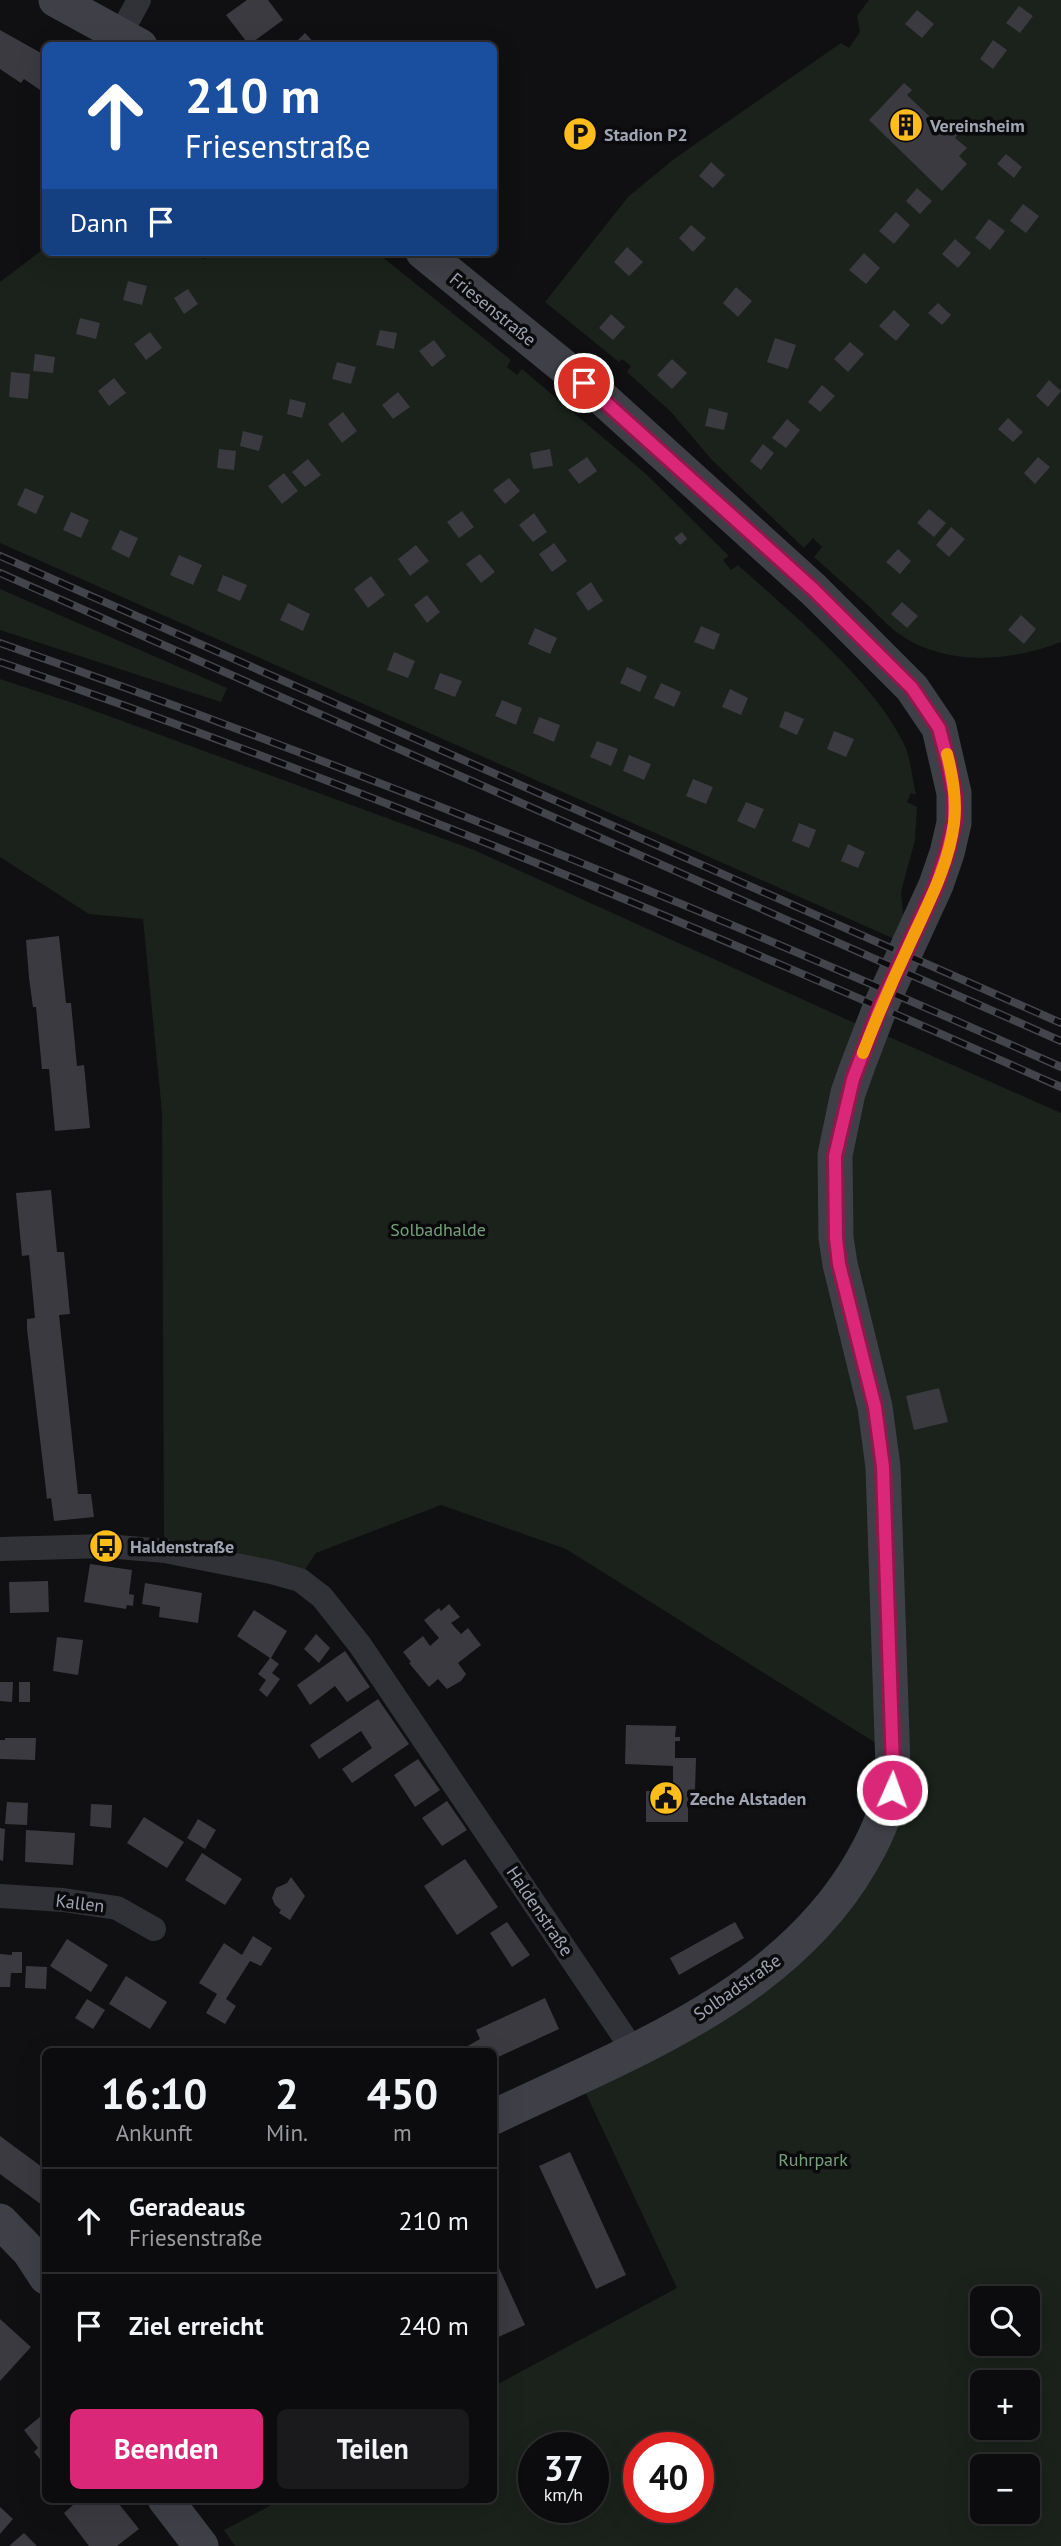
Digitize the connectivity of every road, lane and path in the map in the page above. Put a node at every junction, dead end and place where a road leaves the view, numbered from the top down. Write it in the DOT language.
graph roads {
  1 [pos="56,0"];
  2 [pos="139,0"];
  3 [pos="130,39"];
  4 [pos="429,256"];
  5 [pos="859,1065"];
  6 [pos="0,1549"];
  7 [pos="0,1896"];
  8 [pos="154,1929"];
  9 [pos="633,2050"];
  10 [pos="497,2116"];
  11 [pos="0,2221"];
  12 [pos="42,2271"];
  13 [pos="167,2503"];
  14 [pos="201,2546"];
  1 -- 3 [label="street"];
  2 -- 3 [label="street"];
  4 -- 5 [label="street, Friesenstraße"];
  5 -- 9 [label="street, Solbadstraße"];
  6 -- 9 [label="street, Haldenstraße"];
  7 -- 8 [label="street, Kallen"];
  9 -- 10 [label="street, Solbadstraße"];
  11 -- 12 [label="street"];
  13 -- 14 [label="street"];
}
